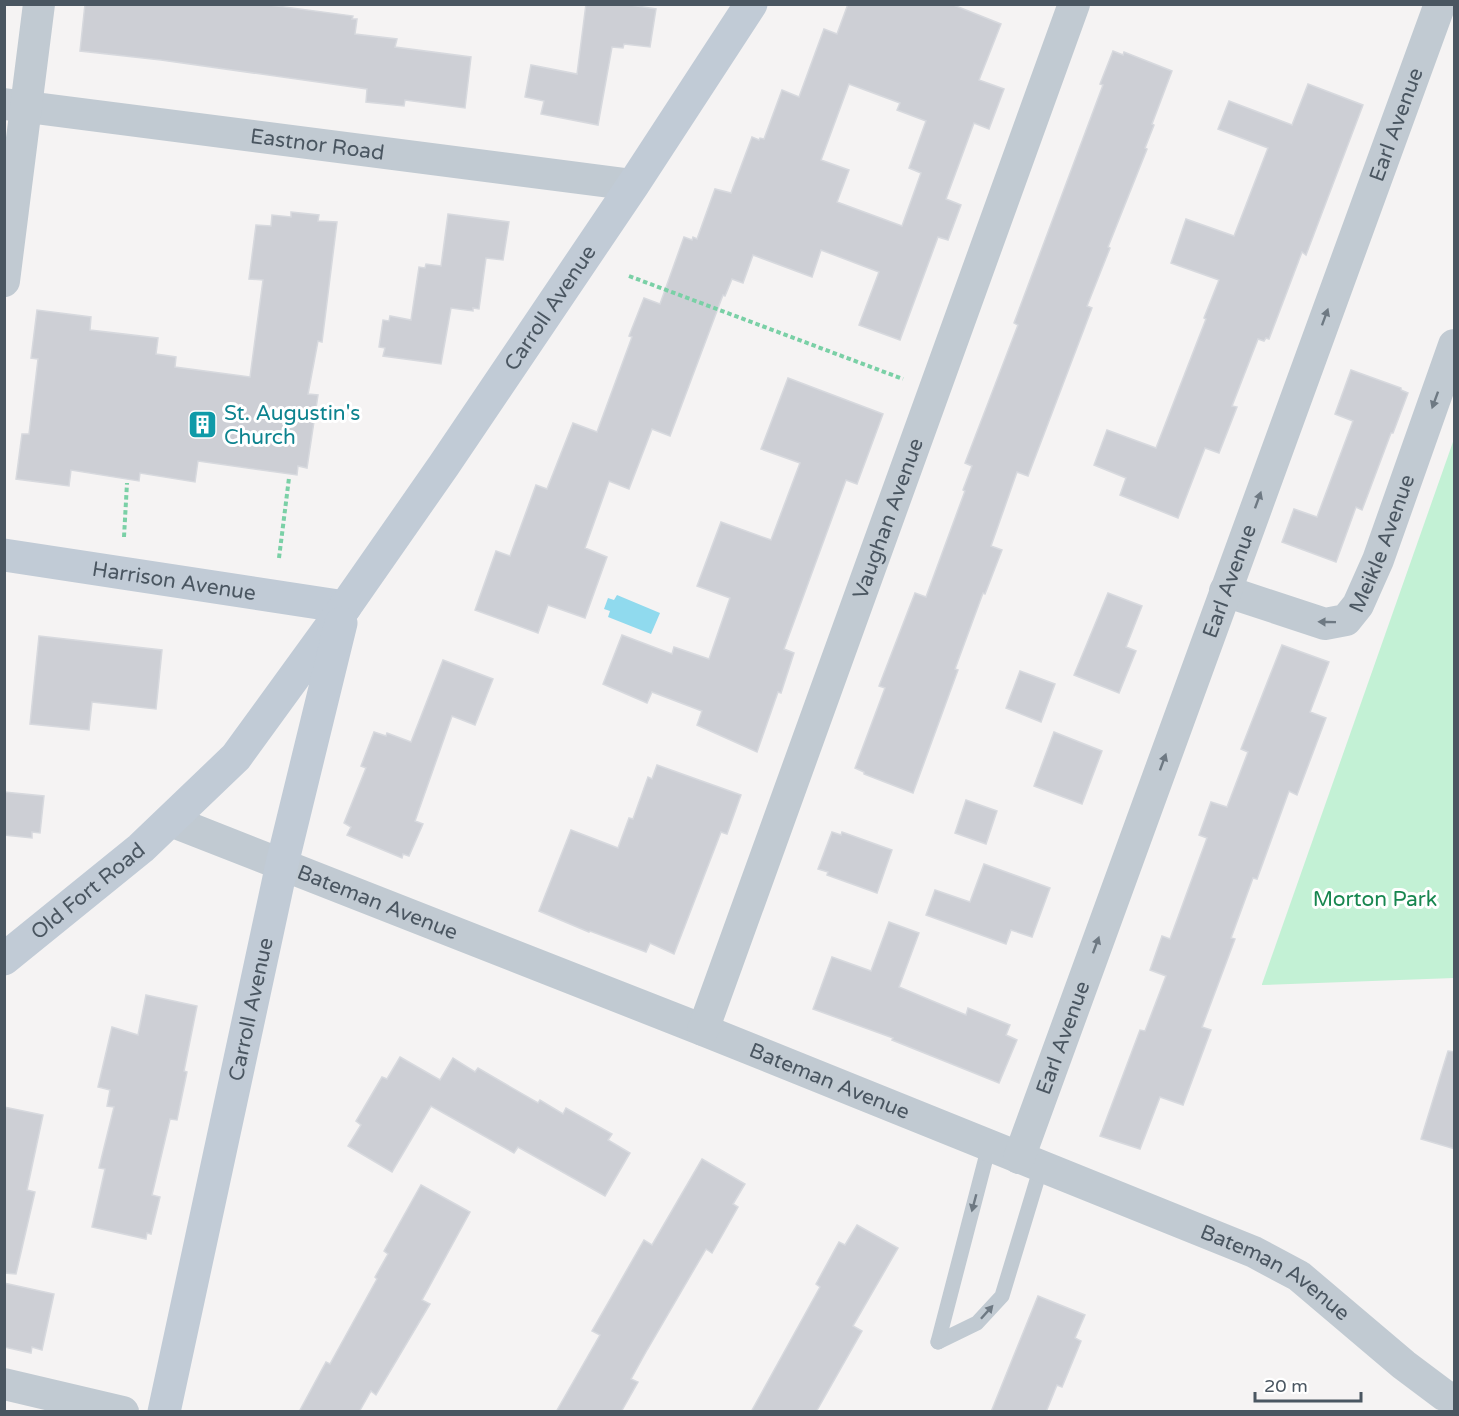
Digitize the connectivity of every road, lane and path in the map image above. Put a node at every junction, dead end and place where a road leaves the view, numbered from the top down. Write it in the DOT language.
graph roads {
  1 [pos="39,4"];
  2 [pos="751,4"];
  3 [pos="1074,4"];
  4 [pos="1440,4"];
  5 [pos="15,105"];
  6 [pos="633,185"];
  7 [pos="629,276"];
  8 [pos="4,281"];
  9 [pos="1455,345"];
  10 [pos="906,380"];
  11 [pos="289,478"];
  12 [pos="127,483"];
  13 [pos="124,537"];
  14 [pos="4,555"];
  15 [pos="279,558"];
  16 [pos="1225,591"];
  17 [pos="345,607"];
  18 [pos="171,821"];
  19 [pos="282,864"];
  20 [pos="5,958"];
  21 [pos="703,1030"];
  22 [pos="989,1146"];
  23 [pos="1030,1163"];
  24 [pos="4,1384"];
  25 [pos="1455,1399"];
  26 [pos="123,1412"];
  27 [pos="164,1412"];
  1 -- 5 [label="street"];
  2 -- 6 [label="street, Carroll Avenue"];
  3 -- 21 [label="street, Vaughan Avenue"];
  16 -- 4 [label="street, Earl Avenue, one-way"];
  5 -- 6 [label="street, Eastnor Road"];
  5 -- 8 [label="street"];
  6 -- 17 [label="street, Carroll Avenue"];
  7 -- 10 [label="path"];
  9 -- 16 [label="street, Meikle Avenue, one-way"];
  11 -- 15 [label="path"];
  12 -- 13 [label="path"];
  14 -- 17 [label="street, Harrison Avenue"];
  23 -- 16 [label="street, Earl Avenue, one-way"];
  17 -- 18 [label="street, Carroll Avenue"];
  17 -- 19 [label="street, Carroll Avenue"];
  18 -- 19 [label="street, Bateman Avenue"];
  18 -- 20 [label="street, Old Fort Road"];
  19 -- 21 [label="street, Bateman Avenue"];
  19 -- 27 [label="street, Carroll Avenue"];
  21 -- 22 [label="street, Bateman Avenue"];
  22 -- 23 [label="street, Bateman Avenue"];
  22 -- 23 [label="lane, one-way"];
  23 -- 25 [label="street, Bateman Avenue"];
  24 -- 26 [label="street"];
}
